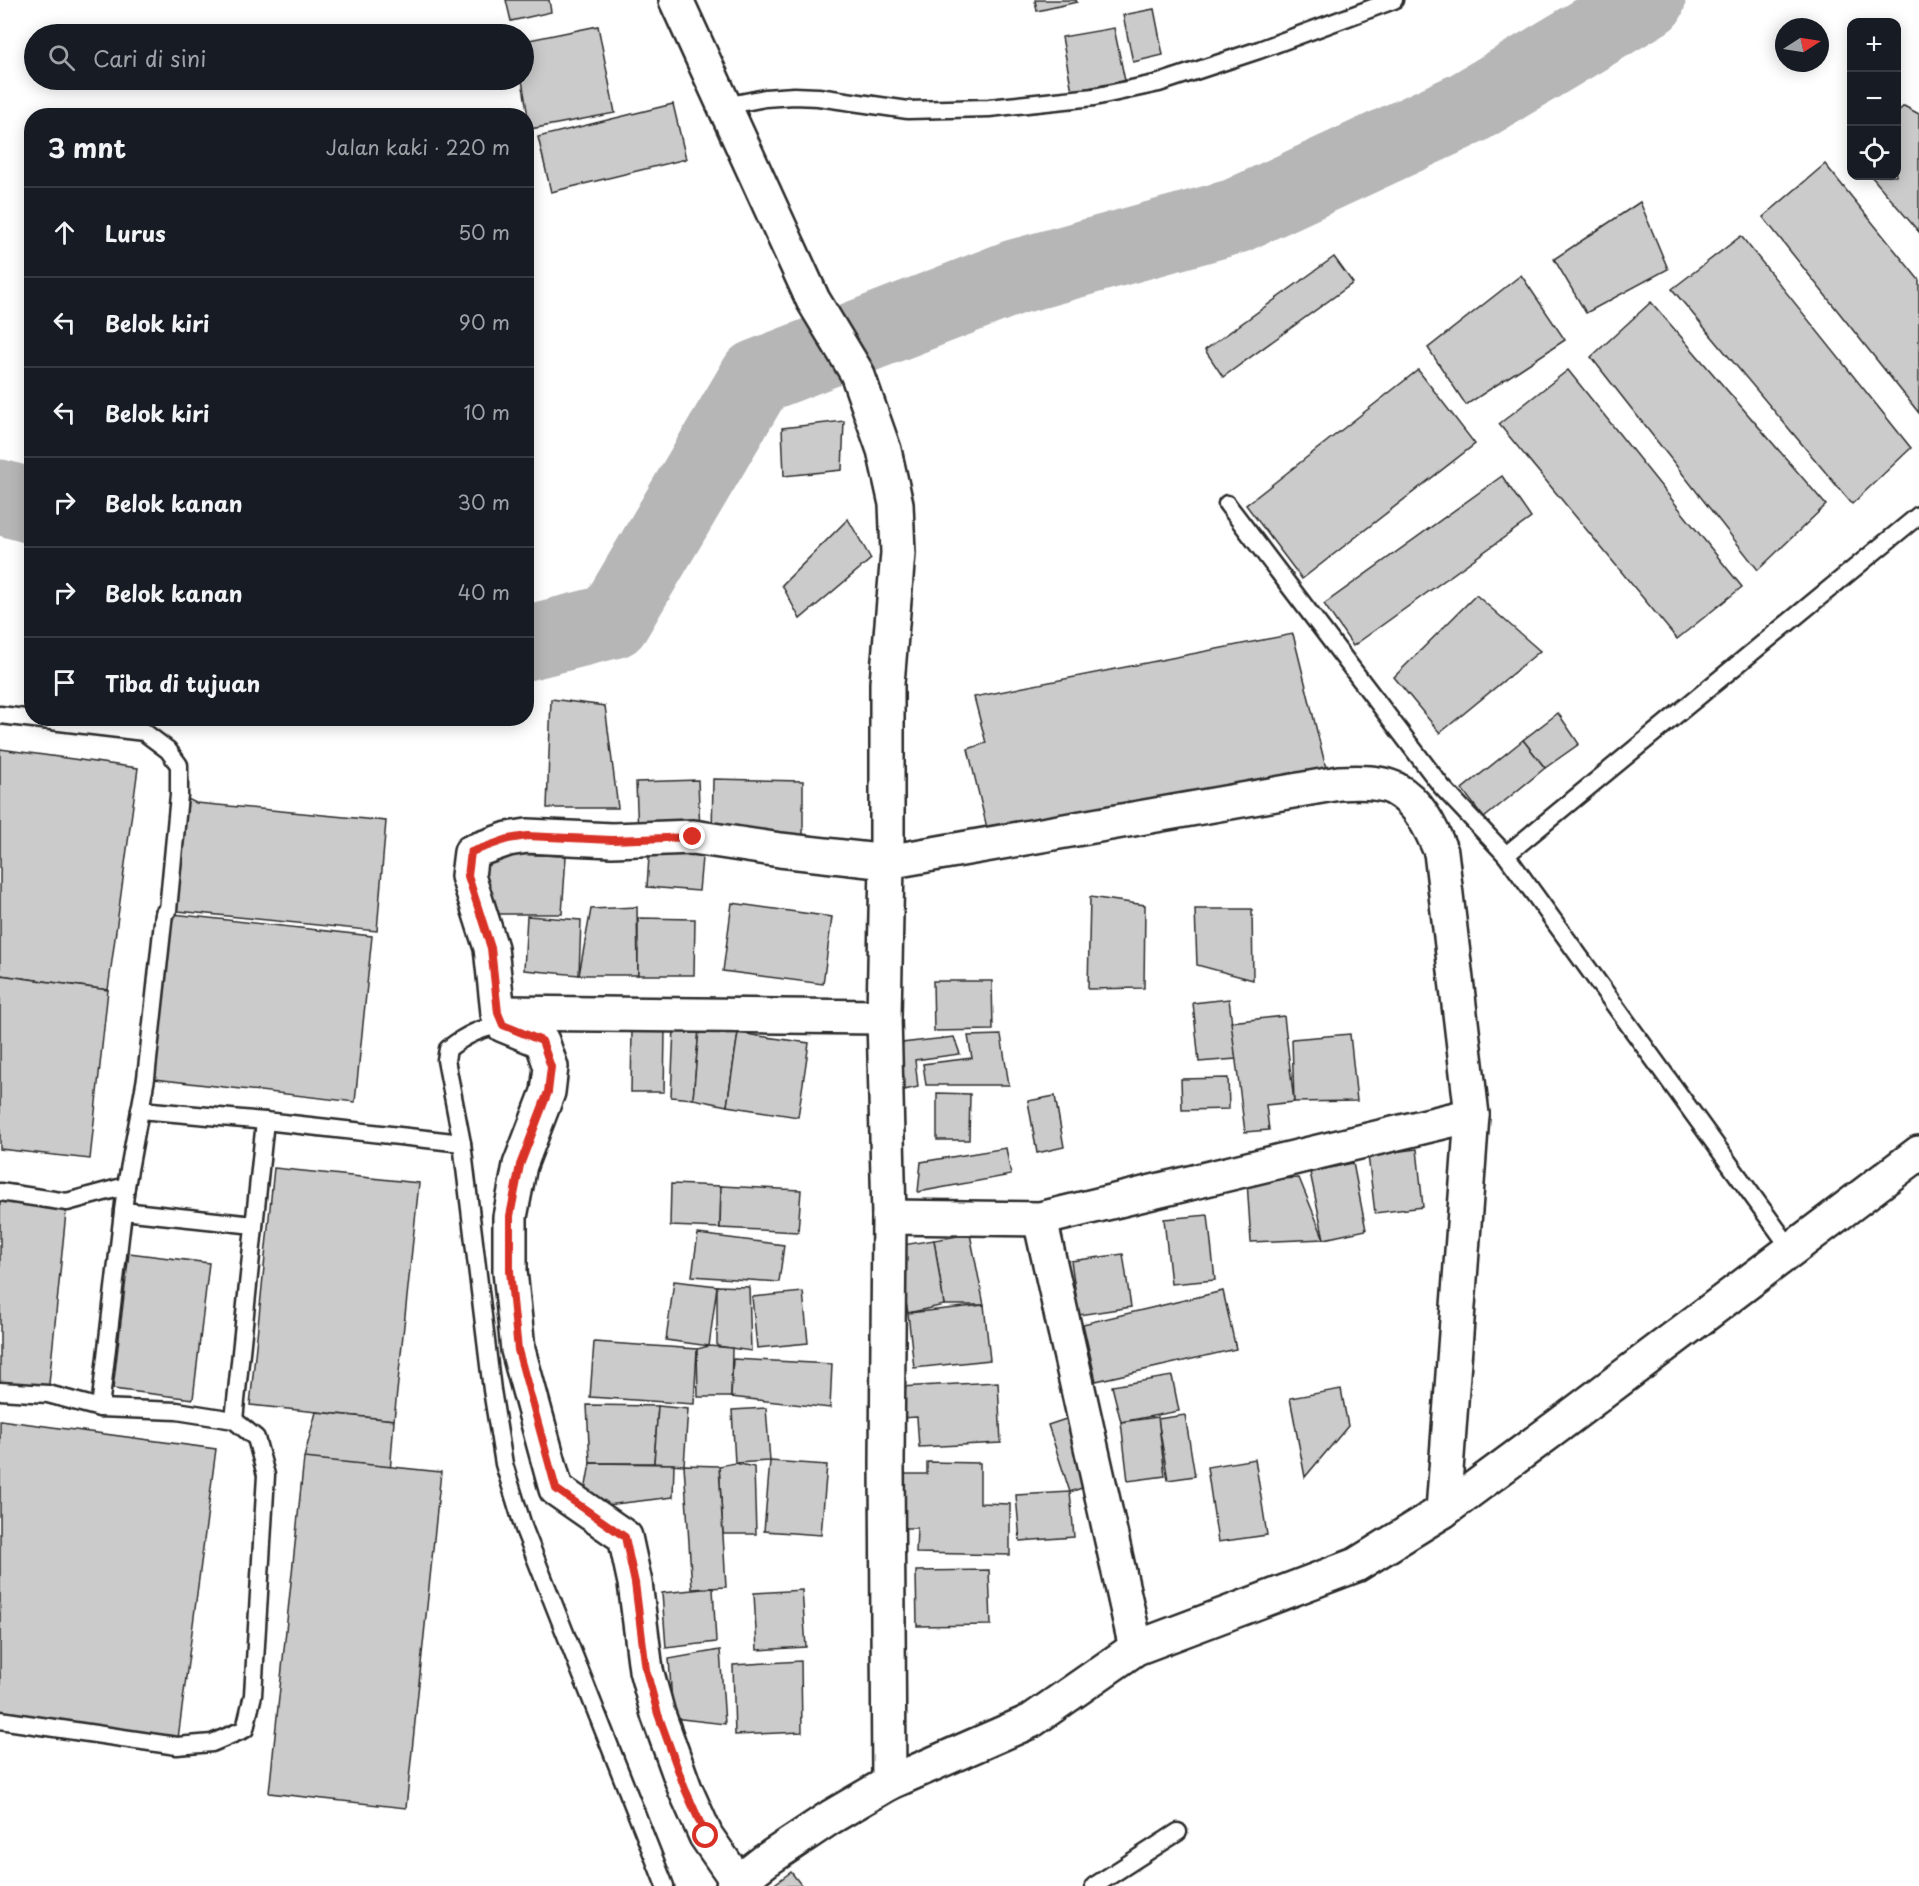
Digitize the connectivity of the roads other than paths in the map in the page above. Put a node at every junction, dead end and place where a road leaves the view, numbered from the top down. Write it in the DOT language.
graph roads {
  1 [pos="676,0"];
  2 [pos="1394,0"];
  3 [pos="725,106"];
  4 [pos="1227,504"];
  5 [pos="1919,515"];
  6 [pos="0,715"];
  7 [pos="24,718"];
  8 [pos="93,726"];
  9 [pos="1506,855"];
  10 [pos="887,862"];
  11 [pos="884,1017"];
  12 [pos="500,1019"];
  13 [pos="140,1110"];
  14 [pos="1472,1114"];
  15 [pos="265,1121"];
  16 [pos="462,1143"];
  17 [pos="1919,1154"];
  18 [pos="126,1186"];
  19 [pos="0,1192"];
  20 [pos="123,1211"];
  21 [pos="889,1217"];
  22 [pos="1040,1219"];
  23 [pos="254,1225"];
  24 [pos="1791,1249"];
  25 [pos="0,1392"];
  26 [pos="100,1408"];
  27 [pos="234,1420"];
  28 [pos="1443,1511"];
  29 [pos="1136,1647"];
  30 [pos="0,1720"];
  31 [pos="889,1783"];
  32 [pos="1178,1832"];
  33 [pos="736,1884"];
  34 [pos="665,1886"];
  35 [pos="1094,1886"];
  1 -- 3 [label="street"];
  2 -- 3 [label="lane"];
  3 -- 10 [label="street"];
  4 -- 9 [label="lane"];
  5 -- 9 [label="lane"];
  6 -- 7 [label="lane"];
  8 -- 13 [label="lane"];
  9 -- 24 [label="lane"];
  10 -- 11 [label="street"];
  10 -- 12 [label="street"];
  10 -- 14 [label="street"];
  11 -- 12 [label="street"];
  11 -- 21 [label="street"];
  12 -- 16 [label="lane"];
  12 -- 33 [label="street"];
  13 -- 15 [label="lane"];
  13 -- 18 [label="lane"];
  14 -- 22 [label="street"];
  14 -- 28 [label="street"];
  15 -- 16 [label="lane"];
  15 -- 23 [label="lane"];
  16 -- 34 [label="lane"];
  17 -- 24 [label="street"];
  18 -- 19 [label="lane"];
  18 -- 20 [label="lane"];
  20 -- 23 [label="lane"];
  20 -- 26 [label="lane"];
  21 -- 22 [label="street"];
  21 -- 31 [label="street"];
  22 -- 29 [label="street"];
  23 -- 27 [label="lane"];
  24 -- 28 [label="street"];
  25 -- 26 [label="lane"];
  26 -- 27 [label="lane"];
  27 -- 30 [label="lane"];
  28 -- 29 [label="street"];
  29 -- 31 [label="street"];
  31 -- 33 [label="street"];
  32 -- 35 [label="lane"];
}
